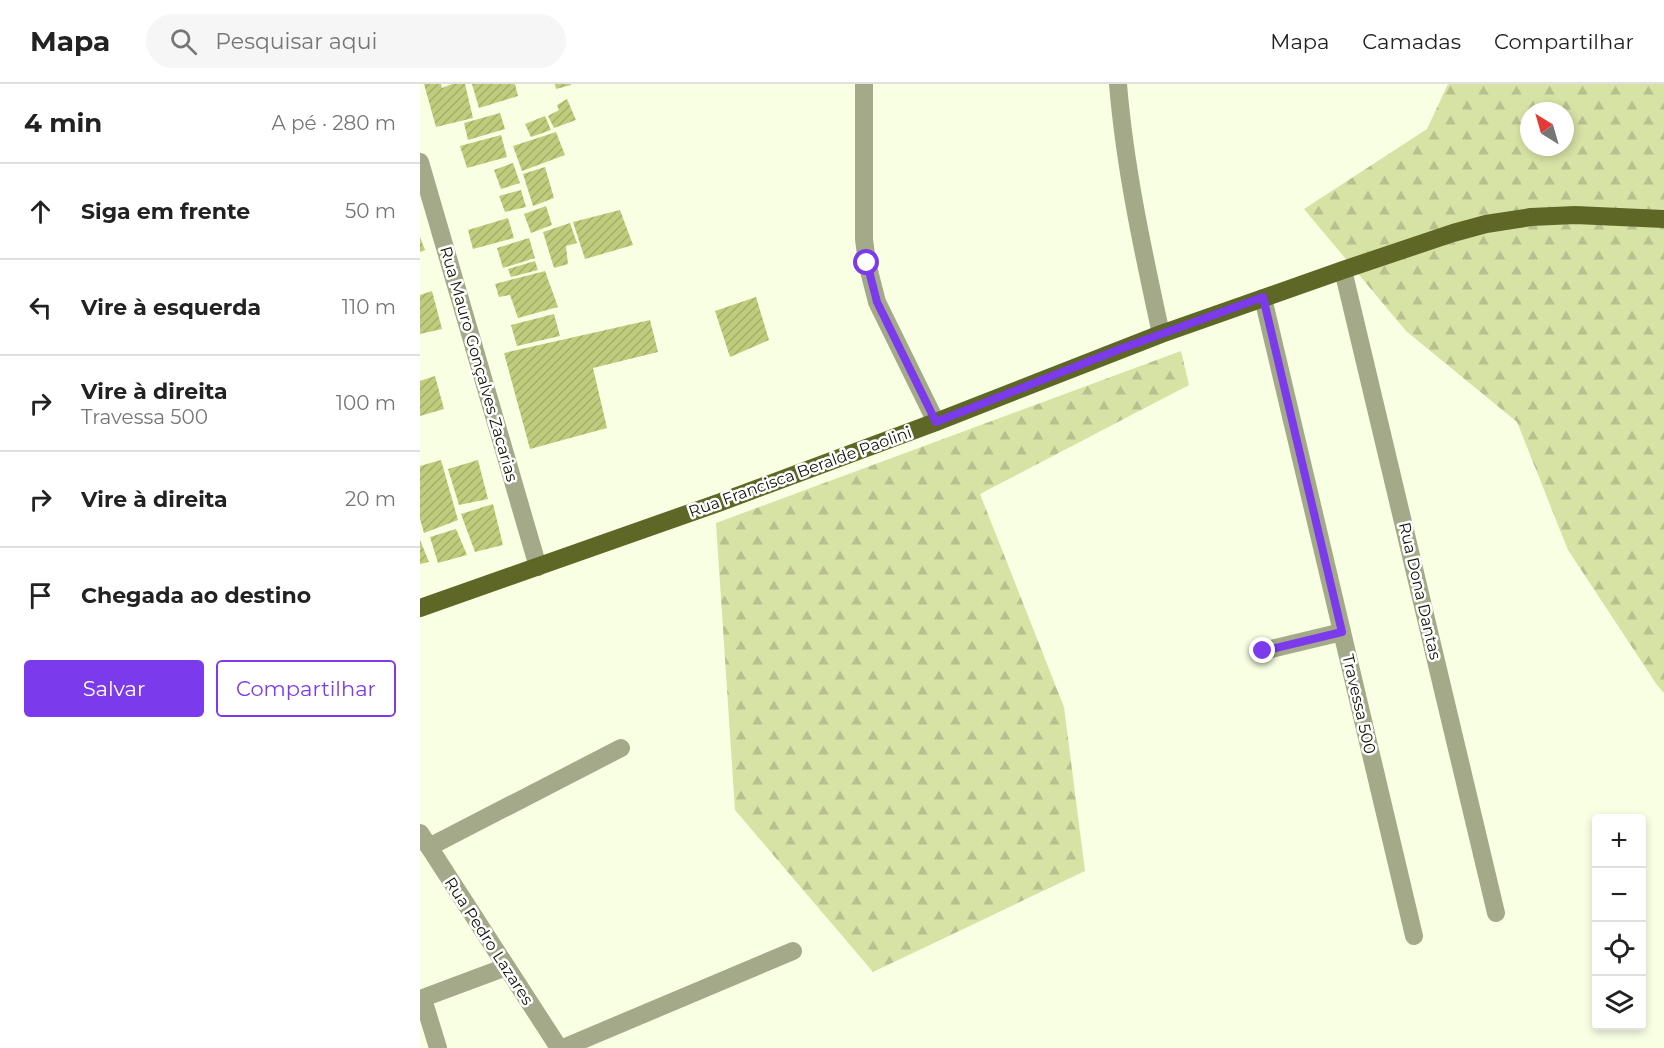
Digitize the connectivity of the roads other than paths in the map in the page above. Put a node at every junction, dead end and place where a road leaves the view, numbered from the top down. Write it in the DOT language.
graph roads {
  1 [pos="1119,84"];
  2 [pos="864,85"];
  3 [pos="420,162"];
  4 [pos="1664,219"];
  5 [pos="1343,270"];
  6 [pos="1263,297"];
  7 [pos="1161,334"];
  8 [pos="936,422"];
  9 [pos="538,567"];
  10 [pos="420,608"];
  11 [pos="1342,632"];
  12 [pos="1263,651"];
  13 [pos="621,748"];
  14 [pos="422,837"];
  15 [pos="1496,913"];
  16 [pos="1414,936"];
  17 [pos="793,951"];
  18 [pos="506,967"];
  19 [pos="422,999"];
  20 [pos="438,1048"];
  21 [pos="561,1048"];
  1 -- 7 [label="street"];
  2 -- 8 [label="street"];
  3 -- 9 [label="street, Rua Mauro Gonçalves Zacarias"];
  4 -- 5 [label="main road, Rua Francisca Beralde Paolini"];
  5 -- 6 [label="main road, Rua Francisca Beralde Paolini"];
  5 -- 15 [label="street, Rua Dona Dantas"];
  6 -- 7 [label="main road, Rua Francisca Beralde Paolini"];
  6 -- 11 [label="street, Travessa 500"];
  7 -- 8 [label="main road, Rua Francisca Beralde Paolini"];
  8 -- 9 [label="main road, Rua Francisca Beralde Paolini"];
  9 -- 10 [label="main road, Rua Francisca Beralde Paolini"];
  11 -- 12 [label="street"];
  11 -- 16 [label="street, Travessa 500"];
  13 -- 14 [label="street"];
  14 -- 18 [label="street, Rua Pedro Lazares"];
  17 -- 21 [label="street"];
  18 -- 19 [label="street"];
  18 -- 21 [label="street, Rua Pedro Lazares"];
  19 -- 20 [label="street"];
}
